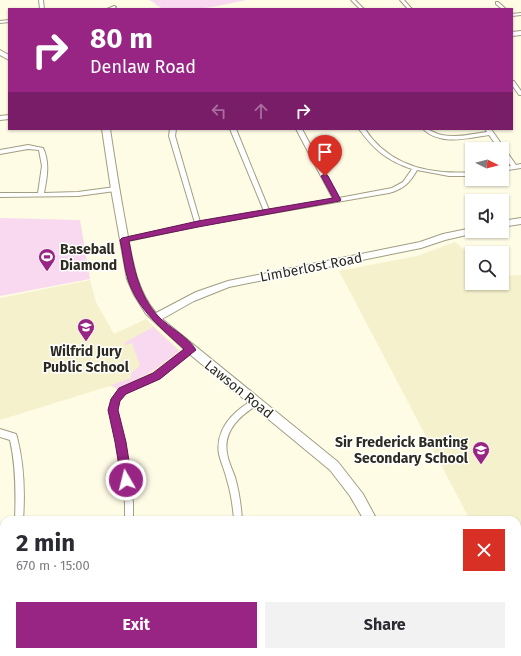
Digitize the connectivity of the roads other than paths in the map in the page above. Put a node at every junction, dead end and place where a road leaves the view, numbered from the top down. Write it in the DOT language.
graph roads {
  1 [pos="353,0"];
  2 [pos="402,0"];
  3 [pos="497,3"];
  4 [pos="361,8"];
  5 [pos="409,8"];
  6 [pos="503,8"];
  7 [pos="513,83"];
  8 [pos="521,94"];
  9 [pos="106,130"];
  10 [pos="173,130"];
  11 [pos="233,130"];
  12 [pos="300,130"];
  13 [pos="363,130"];
  14 [pos="427,130"];
  15 [pos="489,131"];
  16 [pos="497,142"];
  17 [pos="0,152"];
  18 [pos="509,160"];
  19 [pos="521,166"];
  20 [pos="514,167"];
  21 [pos="509,168"];
  22 [pos="416,169"];
  23 [pos="465,174"];
  24 [pos="115,189"];
  25 [pos="0,194"];
  26 [pos="41,194"];
  27 [pos="337,200"];
  28 [pos="267,212"];
  29 [pos="521,221"];
  30 [pos="509,223"];
  31 [pos="198,224"];
  32 [pos="465,232"];
  33 [pos="124,240"];
  34 [pos="155,318"];
  35 [pos="191,350"];
  36 [pos="256,402"];
  37 [pos="0,433"];
  38 [pos="19,516"];
  39 [pos="130,516"];
  40 [pos="238,516"];
  41 [pos="369,516"];
  1 -- 4 [label="street"];
  2 -- 5 [label="street"];
  3 -- 6 [label="street"];
  7 -- 8 [label="street"];
  9 -- 24 [label="street, Lawson Road"];
  10 -- 31 [label="street"];
  11 -- 28 [label="street"];
  12 -- 27 [label="street"];
  13 -- 22 [label="street"];
  14 -- 15 [label="street"];
  15 -- 16 [label="street"];
  17 -- 26 [label="street"];
  18 -- 20 [label="street"];
  19 -- 20 [label="street"];
  20 -- 21 [label="street"];
  22 -- 23 [label="street"];
  22 -- 27 [label="street"];
  24 -- 26 [label="street"];
  24 -- 33 [label="street, Lawson Road"];
  25 -- 26 [label="street"];
  27 -- 28 [label="street"];
  28 -- 31 [label="street"];
  29 -- 30 [label="street"];
  31 -- 33 [label="street"];
  32 -- 34 [label="street, Limberlost Road"];
  33 -- 34 [label="street, Lawson Road"];
  34 -- 35 [label="street, Lawson Road"];
  35 -- 36 [label="street, Lawson Road"];
  35 -- 39 [label="street"];
  36 -- 40 [label="street"];
  36 -- 41 [label="street, Lawson Road"];
  37 -- 38 [label="street"];
}
